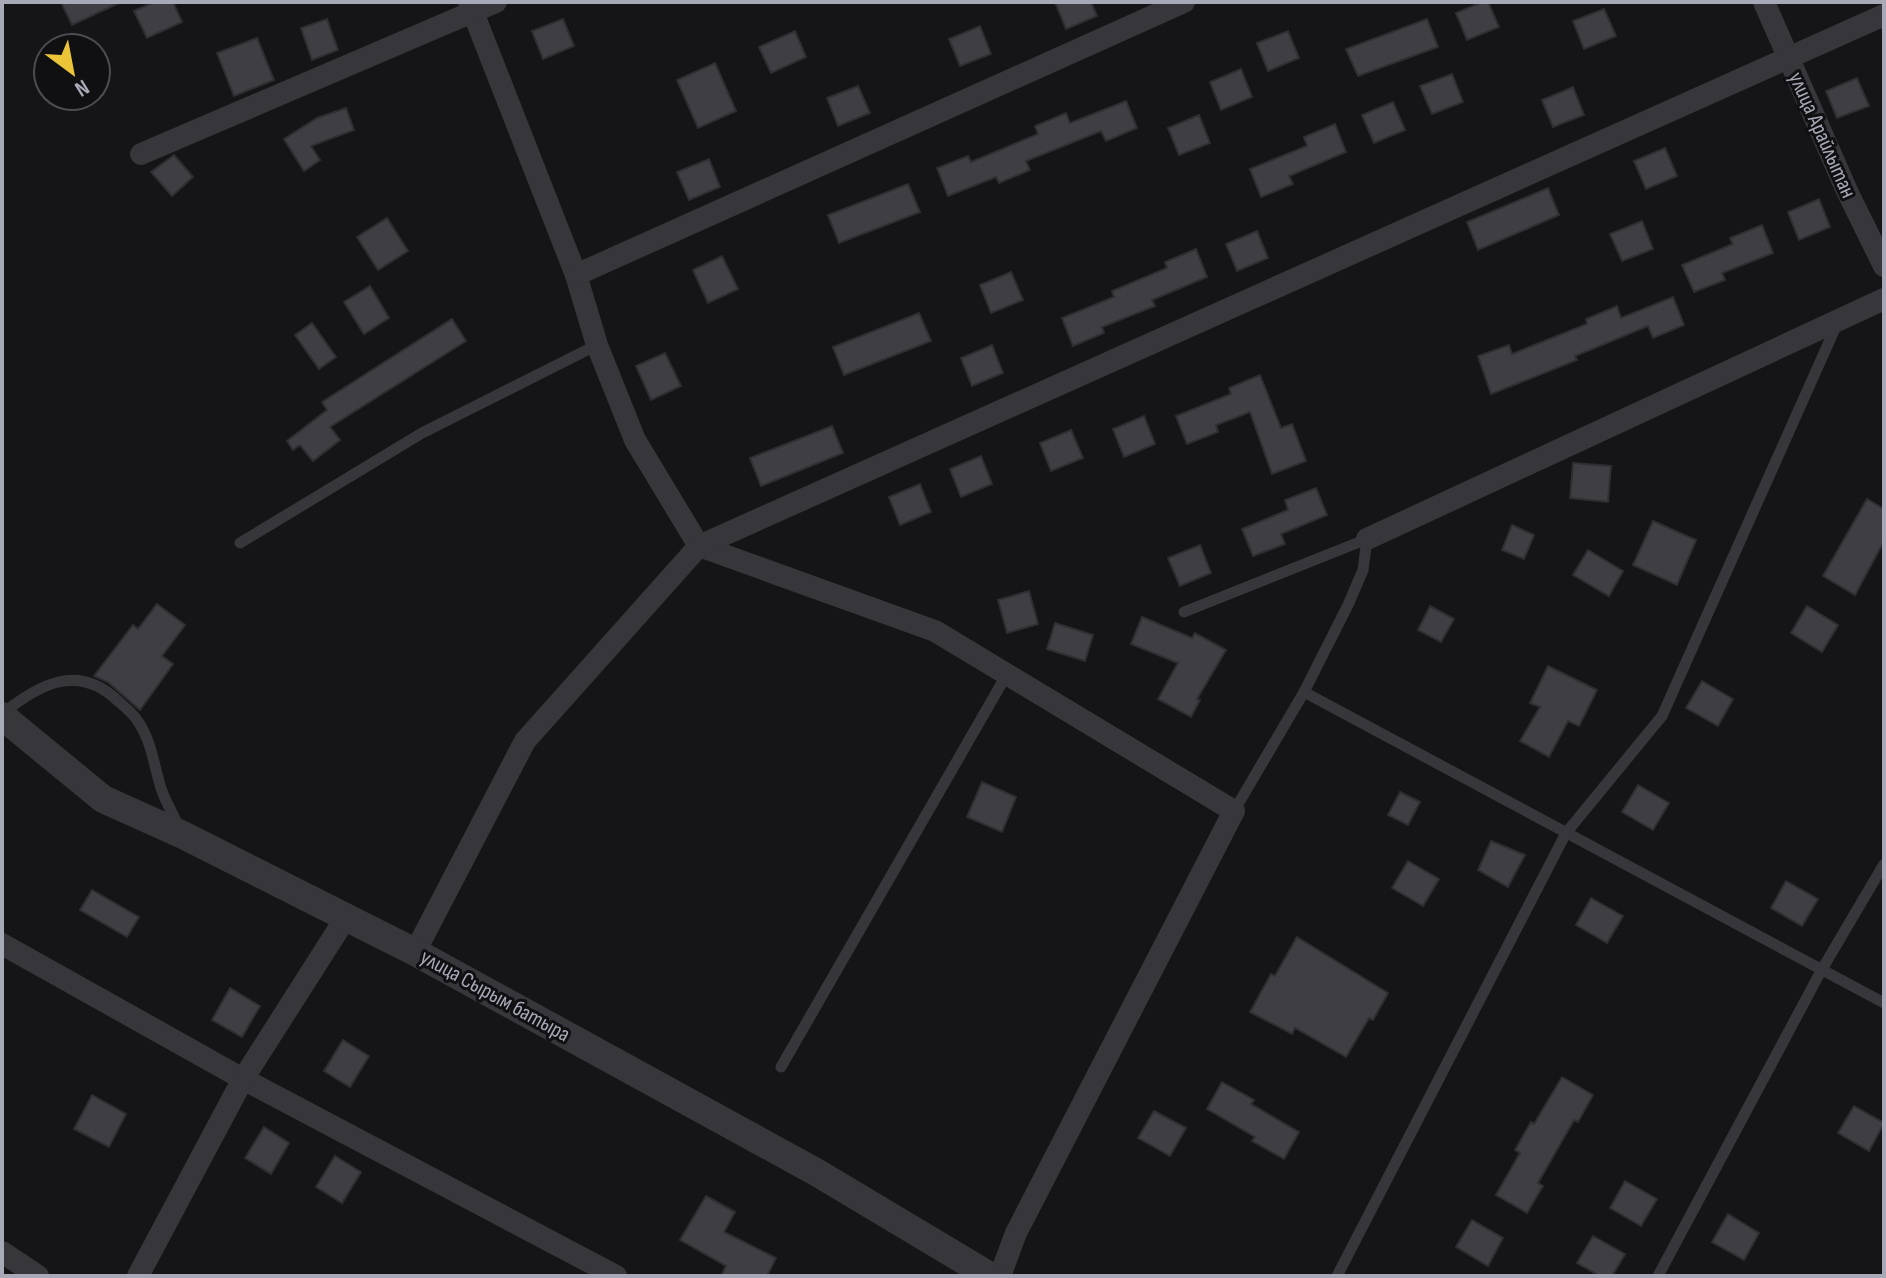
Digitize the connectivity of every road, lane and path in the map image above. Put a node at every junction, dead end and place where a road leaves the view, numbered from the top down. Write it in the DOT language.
graph roads {
  1 [pos="496,2"];
  2 [pos="1184,2"];
  3 [pos="1764,2"];
  4 [pos="472,7"];
  5 [pos="1884,15"];
  6 [pos="1787,58"];
  7 [pos="141,154"];
  8 [pos="1884,266"];
  9 [pos="576,275"];
  10 [pos="1884,299"];
  11 [pos="1838,322"];
  12 [pos="597,345"];
  13 [pos="1367,539"];
  14 [pos="240,543"];
  15 [pos="699,546"];
  16 [pos="1184,612"];
  17 [pos="1007,674"];
  18 [pos="1304,692"];
  19 [pos="2,715"];
  20 [pos="1234,811"];
  21 [pos="1566,833"];
  22 [pos="183,835"];
  23 [pos="1884,864"];
  24 [pos="345,919"];
  25 [pos="2,944"];
  26 [pos="415,952"];
  27 [pos="1821,971"];
  28 [pos="1884,1003"];
  29 [pos="781,1067"];
  30 [pos="243,1079"];
  31 [pos="2,1252"];
  32 [pos="38,1276"];
  33 [pos="138,1276"];
  34 [pos="616,1276"];
  35 [pos="990,1276"];
  36 [pos="1000,1276"];
  37 [pos="1337,1276"];
  38 [pos="1658,1276"];
  1 -- 4 [label="street"];
  2 -- 9 [label="street"];
  3 -- 6 [label="street, улица Арайлытан"];
  4 -- 7 [label="street"];
  4 -- 9 [label="street"];
  5 -- 6 [label="street"];
  6 -- 8 [label="street, улица Арайлытан"];
  6 -- 15 [label="street"];
  9 -- 12 [label="street"];
  10 -- 11 [label="street"];
  11 -- 13 [label="street"];
  11 -- 21 [label="lane"];
  12 -- 14 [label="lane"];
  12 -- 15 [label="street"];
  13 -- 16 [label="lane"];
  13 -- 18 [label="lane"];
  15 -- 17 [label="street"];
  15 -- 26 [label="street"];
  17 -- 20 [label="street"];
  17 -- 29 [label="lane"];
  18 -- 20 [label="lane"];
  18 -- 21 [label="lane"];
  19 -- 22 [label="street, улица Сырым батыра"];
  19 -- 22 [label="lane"];
  20 -- 36 [label="street"];
  21 -- 27 [label="lane"];
  21 -- 37 [label="lane"];
  22 -- 24 [label="street, улица Сырым батыра"];
  23 -- 27 [label="lane"];
  24 -- 26 [label="street, улица Сырым батыра"];
  24 -- 30 [label="street"];
  25 -- 30 [label="street"];
  26 -- 35 [label="street, улица Сырым батыра"];
  27 -- 28 [label="lane"];
  27 -- 38 [label="lane"];
  30 -- 33 [label="street"];
  30 -- 34 [label="street"];
  31 -- 32 [label="street"];
}
